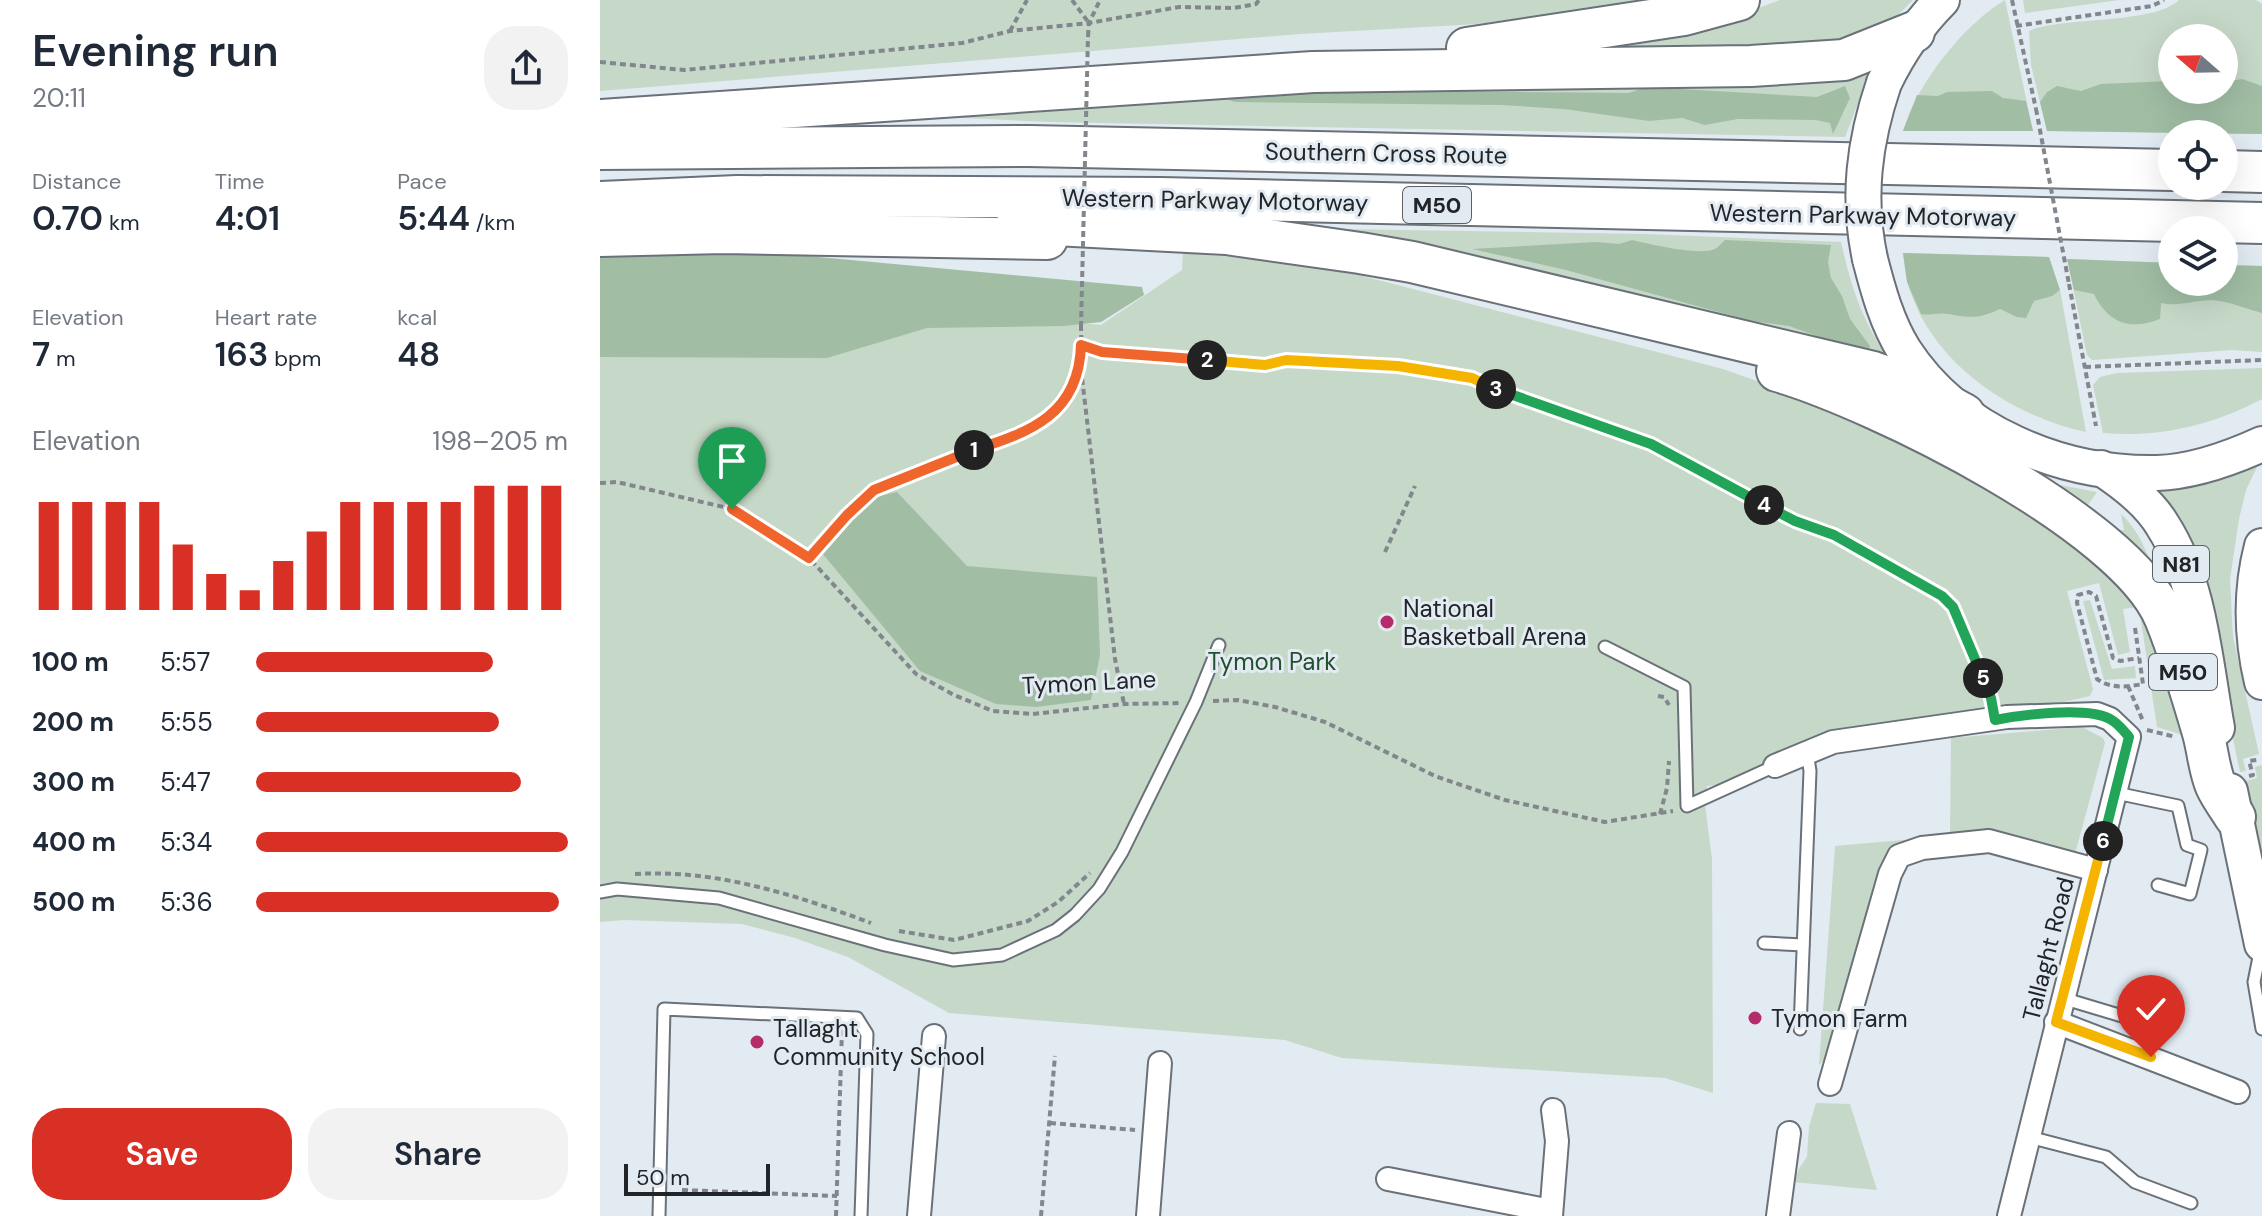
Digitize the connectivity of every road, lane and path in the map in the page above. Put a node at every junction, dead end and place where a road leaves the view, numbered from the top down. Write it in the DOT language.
graph roads {
  1 [pos="1027,0"];
  2 [pos="1072,0"];
  3 [pos="1100,0"];
  4 [pos="1259,0"];
  5 [pos="1739,0"];
  6 [pos="1942,0"];
  7 [pos="2012,0"];
  8 [pos="2164,0"];
  9 [pos="1089,23"];
  10 [pos="2016,26"];
  11 [pos="1010,31"];
  12 [pos="1914,32"];
  13 [pos="600,62"];
  14 [pos="1313,72"];
  15 [pos="600,120"];
  16 [pos="600,149"];
  17 [pos="2158,170"];
  18 [pos="2238,171"];
  19 [pos="2262,172"];
  20 [pos="604,213"];
  21 [pos="2262,223"];
  22 [pos="1568,300"];
  23 [pos="1081,345"];
  24 [pos="2262,360"];
  25 [pos="1081,366"];
  26 [pos="2085,367"];
  27 [pos="1964,414"];
  28 [pos="2096,426"];
  29 [pos="2262,444"];
  30 [pos="2101,468"];
  31 [pos="600,483"];
  32 [pos="1415,486"];
  33 [pos="2262,546"];
  34 [pos="1385,552"];
  35 [pos="809,558"];
  36 [pos="2134,622"];
  37 [pos="1219,645"];
  38 [pos="1605,647"];
  39 [pos="2139,658"];
  40 [pos="2262,682"];
  41 [pos="1658,696"];
  42 [pos="1210,701"];
  43 [pos="1124,704"];
  44 [pos="1177,704"];
  45 [pos="1670,706"];
  46 [pos="1995,720"];
  47 [pos="1807,752"];
  48 [pos="1669,759"];
  49 [pos="2257,760"];
  50 [pos="1775,766"];
  51 [pos="2243,778"];
  52 [pos="2116,793"];
  53 [pos="1687,806"];
  54 [pos="1660,814"];
  55 [pos="2235,817"];
  56 [pos="1096,867"];
  57 [pos="2096,870"];
  58 [pos="624,874"];
  59 [pos="2158,885"];
  60 [pos="600,892"];
  61 [pos="883,928"];
  62 [pos="897,930"];
  63 [pos="1764,943"];
  64 [pos="2262,944"];
  65 [pos="1803,945"];
  66 [pos="2062,998"];
  67 [pos="2056,1022"];
  68 [pos="2142,1022"];
  69 [pos="842,1029"];
  70 [pos="1800,1029"];
  71 [pos="2262,1029"];
  72 [pos="934,1036"];
  73 [pos="1055,1056"];
  74 [pos="1160,1063"];
  75 [pos="1830,1084"];
  76 [pos="2238,1092"];
  77 [pos="1553,1110"];
  78 [pos="1050,1123"];
  79 [pos="1140,1131"];
  80 [pos="1789,1133"];
  81 [pos="2029,1137"];
  82 [pos="1388,1179"];
  83 [pos="682,1190"];
  84 [pos="837,1196"];
  85 [pos="2191,1203"];
  86 [pos="1551,1214"];
  87 [pos="659,1216"];
  88 [pos="836,1216"];
  89 [pos="861,1216"];
  90 [pos="919,1216"];
  91 [pos="1041,1216"];
  92 [pos="1148,1216"];
  93 [pos="1778,1216"];
  94 [pos="2009,1216"];
  1 -- 11 [label="path"];
  2 -- 9 [label="path"];
  3 -- 9 [label="path"];
  4 -- 9 [label="path"];
  5 -- 14 [label="highway"];
  6 -- 12 [label="main road, N81"];
  7 -- 10 [label="path"];
  8 -- 10 [label="path"];
  9 -- 11 [label="path"];
  9 -- 23 [label="path, bridge"];
  10 -- 26 [label="path, bridge"];
  11 -- 13 [label="path"];
  12 -- 14 [label="highway"];
  12 -- 27 [label="main road, N81, bridge"];
  14 -- 15 [label="highway"];
  16 -- 17 [label="highway, Southern Cross Route / M50"];
  18 -- 19 [label="highway"];
  20 -- 21 [label="highway, Western Parkway Motorway / M50"];
  20 -- 22 [label="highway, M50"];
  22 -- 27 [label="highway, M50"];
  22 -- 55 [label="highway, M50"];
  23 -- 25 [label="path"];
  23 -- 46 [label="path"];
  24 -- 26 [label="path"];
  25 -- 35 [label="path"];
  25 -- 43 [label="path"];
  26 -- 28 [label="path"];
  27 -- 30 [label="main road, N81"];
  29 -- 30 [label="main road, N81"];
  30 -- 55 [label="main road, N81"];
  31 -- 35 [label="path, Tymon Lane"];
  32 -- 34 [label="path"];
  33 -- 40 [label="main road"];
  35 -- 43 [label="path, Tymon Lane"];
  36 -- 39 [label="path"];
  37 -- 60 [label="lane"];
  38 -- 53 [label="lane"];
  39 -- 39 [label="path"];
  41 -- 45 [label="path"];
  42 -- 54 [label="path"];
  43 -- 44 [label="path, Tymon Lane"];
  46 -- 47 [label="street, Tallaght Road"];
  46 -- 52 [label="street, Tallaght Road"];
  47 -- 50 [label="street"];
  47 -- 65 [label="lane"];
  48 -- 54 [label="path"];
  49 -- 51 [label="path"];
  50 -- 53 [label="lane"];
  52 -- 57 [label="street, Tallaght Road"];
  52 -- 59 [label="lane"];
  53 -- 54 [label="path"];
  55 -- 64 [label="main road, N81"];
  56 -- 62 [label="path"];
  57 -- 66 [label="street, Tallaght Road"];
  57 -- 75 [label="street"];
  58 -- 61 [label="path"];
  63 -- 65 [label="lane"];
  64 -- 71 [label="lane, N81"];
  65 -- 70 [label="lane"];
  66 -- 67 [label="street, Tallaght Road"];
  66 -- 68 [label="lane"];
  67 -- 76 [label="street"];
  67 -- 81 [label="street, Tallaght Road"];
  69 -- 84 [label="path"];
  72 -- 90 [label="street"];
  73 -- 78 [label="path"];
  74 -- 92 [label="street"];
  77 -- 86 [label="street"];
  78 -- 79 [label="path"];
  78 -- 91 [label="path"];
  80 -- 93 [label="street"];
  81 -- 85 [label="lane"];
  81 -- 94 [label="street, Tallaght Road"];
  82 -- 86 [label="street"];
  83 -- 84 [label="path"];
  84 -- 88 [label="path"];
  87 -- 89 [label="lane"];
}
